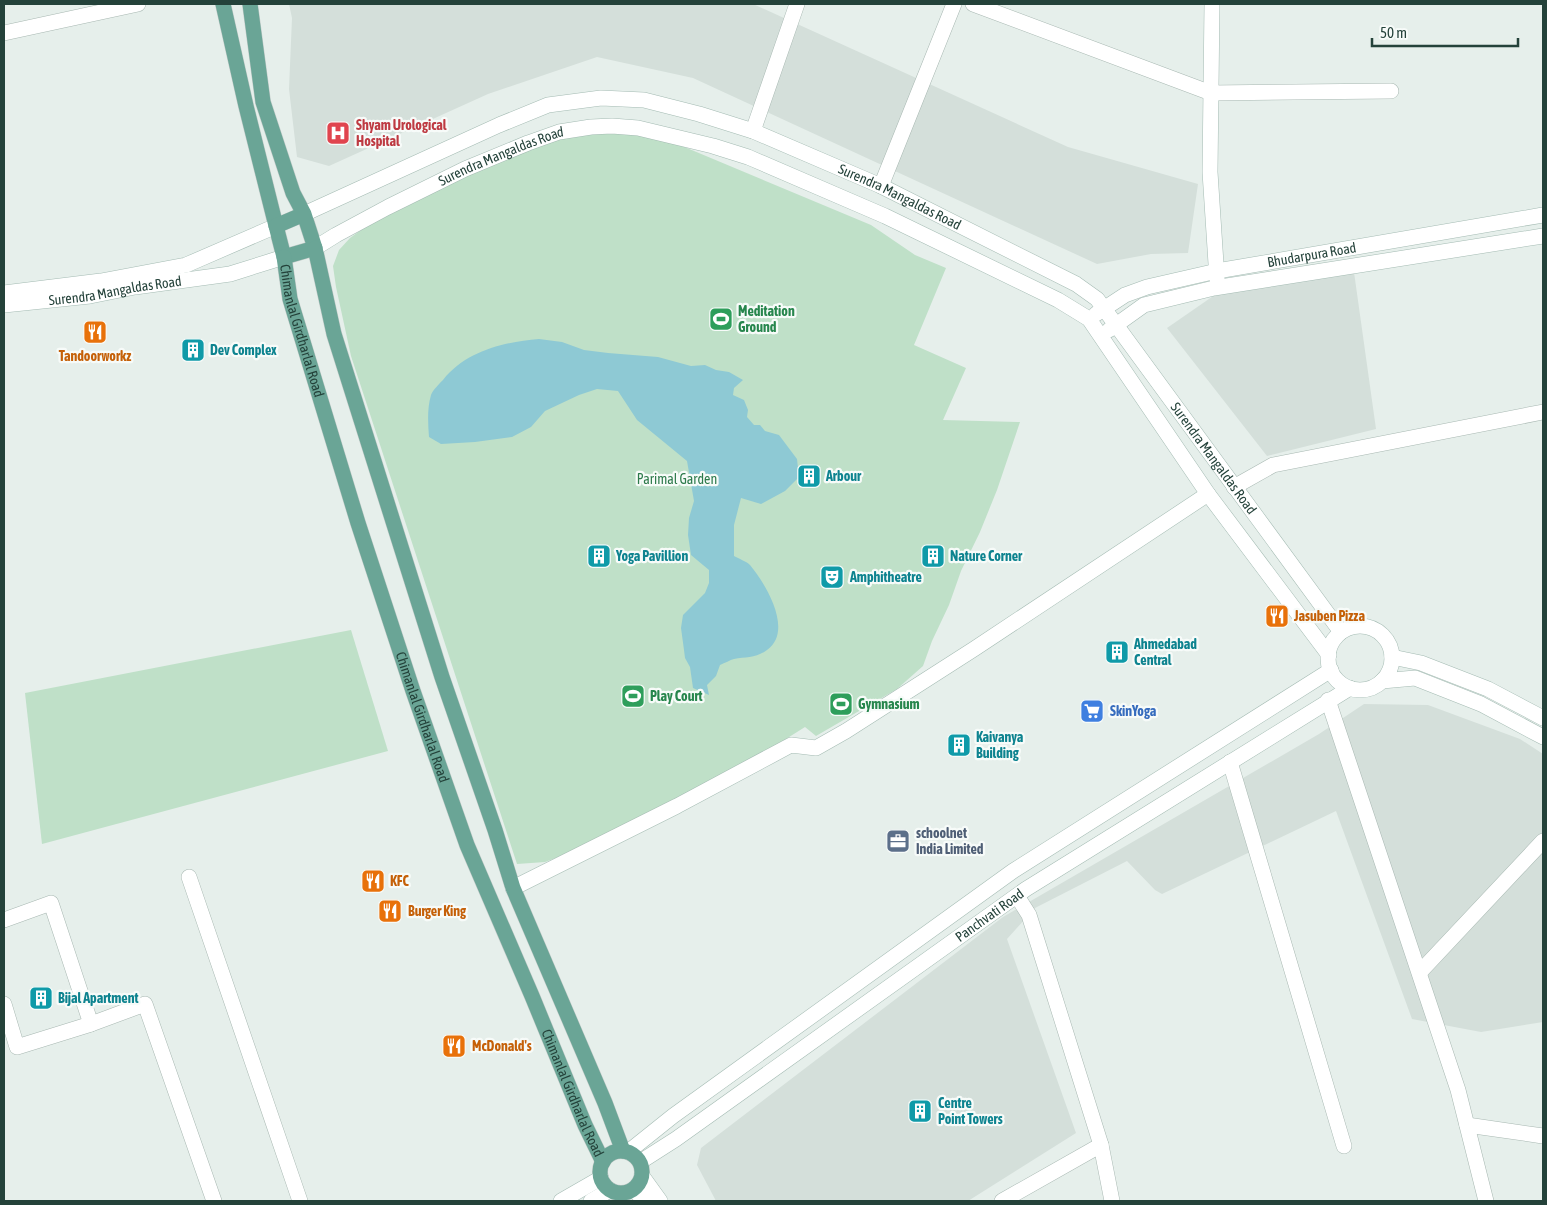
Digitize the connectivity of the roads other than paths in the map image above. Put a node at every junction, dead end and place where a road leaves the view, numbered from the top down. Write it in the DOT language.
graph roads {
  1 [pos="138,4"];
  2 [pos="798,4"];
  3 [pos="954,4"];
  4 [pos="973,4"];
  5 [pos="1212,4"];
  6 [pos="251,6"];
  7 [pos="222,7"];
  8 [pos="4,34"];
  9 [pos="1391,91"];
  10 [pos="1211,94"];
  11 [pos="753,131"];
  12 [pos="881,186"];
  13 [pos="304,214"];
  14 [pos="1543,215"];
  15 [pos="276,226"];
  16 [pos="1543,236"];
  17 [pos="315,248"];
  18 [pos="284,257"];
  19 [pos="1216,271"];
  20 [pos="1218,288"];
  21 [pos="4,293"];
  22 [pos="4,305"];
  23 [pos="1105,308"];
  24 [pos="1089,319"];
  25 [pos="1116,324"];
  26 [pos="1101,337"];
  27 [pos="1543,412"];
  28 [pos="1234,487"];
  29 [pos="1208,494"];
  30 [pos="1341,632"];
  31 [pos="1328,655"];
  32 [pos="1392,657"];
  33 [pos="1331,670"];
  34 [pos="1382,681"];
  35 [pos="1350,688"];
  36 [pos="1328,700"];
  37 [pos="1543,718"];
  38 [pos="1543,737"];
  39 [pos="1230,762"];
  40 [pos="1543,841"];
  41 [pos="189,877"];
  42 [pos="513,888"];
  43 [pos="1016,896"];
  44 [pos="4,920"];
  45 [pos="1420,972"];
  46 [pos="4,1004"];
  47 [pos="90,1024"];
  48 [pos="1467,1125"];
  49 [pos="1543,1136"];
  50 [pos="1101,1145"];
  51 [pos="1344,1146"];
  52 [pos="626,1152"];
  53 [pos="602,1170"];
  54 [pos="629,1190"];
  55 [pos="214,1201"];
  56 [pos="300,1201"];
  57 [pos="561,1201"];
  58 [pos="591,1201"];
  59 [pos="660,1201"];
  60 [pos="1002,1201"];
  61 [pos="1112,1201"];
  62 [pos="1486,1201"];
  1 -- 8 [label="street"];
  2 -- 11 [label="street"];
  3 -- 12 [label="street"];
  4 -- 10 [label="street"];
  5 -- 10 [label="street"];
  6 -- 13 [label="main road"];
  7 -- 15 [label="main road"];
  9 -- 10 [label="street"];
  10 -- 19 [label="street"];
  11 -- 12 [label="street, Surendra Mangaldas Road"];
  11 -- 13 [label="street, Surendra Mangaldas Road"];
  12 -- 23 [label="street, Surendra Mangaldas Road"];
  13 -- 15 [label="main road"];
  13 -- 17 [label="main road, Chimanlal Girdharlal Road"];
  14 -- 19 [label="street, Bhudarpura Road"];
  15 -- 18 [label="main road, Chimanlal Girdharlal Road"];
  15 -- 21 [label="street, Surendra Mangaldas Road"];
  16 -- 20 [label="street, Bhudarpura Road"];
  17 -- 18 [label="main road"];
  17 -- 24 [label="street, Surendra Mangaldas Road"];
  17 -- 42 [label="main road, Chimanlal Girdharlal Road"];
  18 -- 22 [label="street, Surendra Mangaldas Road"];
  18 -- 53 [label="main road, Chimanlal Girdharlal Road"];
  19 -- 20 [label="street"];
  19 -- 23 [label="street, Bhudarpura Road"];
  20 -- 25 [label="street, Bhudarpura Road"];
  23 -- 24 [label="street, Bhudarpura Road"];
  23 -- 25 [label="street, Surendra Mangaldas Road"];
  24 -- 26 [label="street, Surendra Mangaldas Road"];
  25 -- 26 [label="street, Bhudarpura Road"];
  25 -- 28 [label="street, Surendra Mangaldas Road"];
  26 -- 29 [label="street, Surendra Mangaldas Road"];
  27 -- 28 [label="street"];
  28 -- 30 [label="street, Surendra Mangaldas Road"];
  29 -- 31 [label="street, Surendra Mangaldas Road"];
  29 -- 42 [label="street"];
  30 -- 31 [label="street"];
  30 -- 32 [label="street"];
  31 -- 33 [label="street"];
  32 -- 34 [label="street"];
  32 -- 37 [label="street"];
  33 -- 35 [label="street"];
  33 -- 52 [label="street, Panchvati Road"];
  34 -- 35 [label="street"];
  34 -- 38 [label="street"];
  35 -- 36 [label="street, Panchvati Road"];
  36 -- 39 [label="street, Panchvati Road"];
  36 -- 45 [label="street"];
  39 -- 43 [label="street, Panchvati Road"];
  39 -- 51 [label="street"];
  40 -- 45 [label="street"];
  41 -- 56 [label="street"];
  42 -- 52 [label="main road, Chimanlal Girdharlal Road"];
  43 -- 50 [label="street"];
  43 -- 54 [label="street, Panchvati Road"];
  44 -- 47 [label="street"];
  45 -- 48 [label="street"];
  46 -- 47 [label="street"];
  47 -- 55 [label="street"];
  48 -- 49 [label="street"];
  48 -- 62 [label="street"];
  50 -- 60 [label="street"];
  50 -- 61 [label="street"];
  52 -- 53 [label="main road"];
  52 -- 54 [label="main road"];
  53 -- 54 [label="main road, Chimanlal Girdharlal Road"];
  53 -- 57 [label="street"];
  54 -- 58 [label="street, Panchvati Road"];
  54 -- 59 [label="street"];
}
